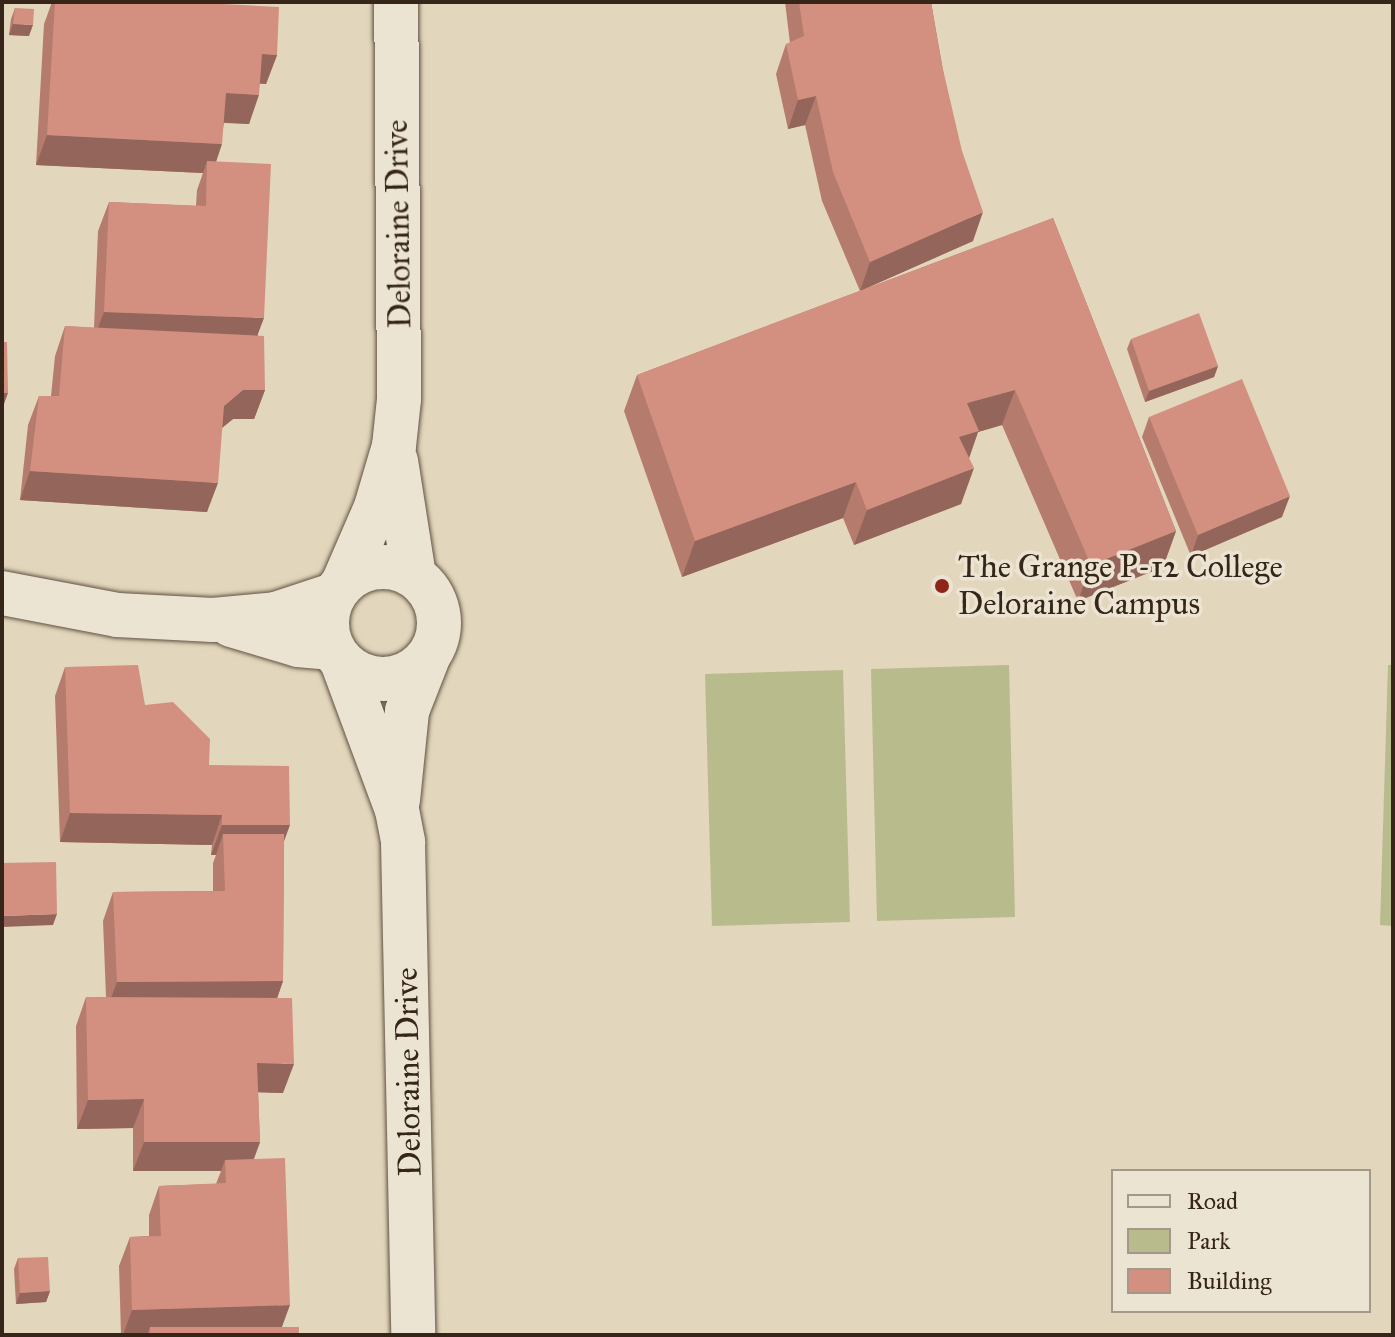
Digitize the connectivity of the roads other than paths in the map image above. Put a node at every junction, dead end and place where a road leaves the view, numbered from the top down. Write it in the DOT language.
graph roads {
  1 [pos="396,2"];
  2 [pos="394,446"];
  3 [pos="414,576"];
  4 [pos="338,588"];
  5 [pos="2,593"];
  6 [pos="213,620"];
  7 [pos="338,656"];
  8 [pos="427,660"];
  9 [pos="397,810"];
  10 [pos="413,1335"];
  1 -- 2 [label="street, Deloraine Drive"];
  2 -- 3 [label="street, Deloraine Drive"];
  2 -- 4 [label="street, Deloraine Drive"];
  3 -- 4 [label="street"];
  3 -- 8 [label="street"];
  4 -- 6 [label="street"];
  4 -- 7 [label="street"];
  5 -- 6 [label="street"];
  6 -- 7 [label="street"];
  7 -- 8 [label="street"];
  7 -- 9 [label="street, Deloraine Drive"];
  8 -- 9 [label="street, Deloraine Drive"];
  9 -- 10 [label="street, Deloraine Drive"];
}
